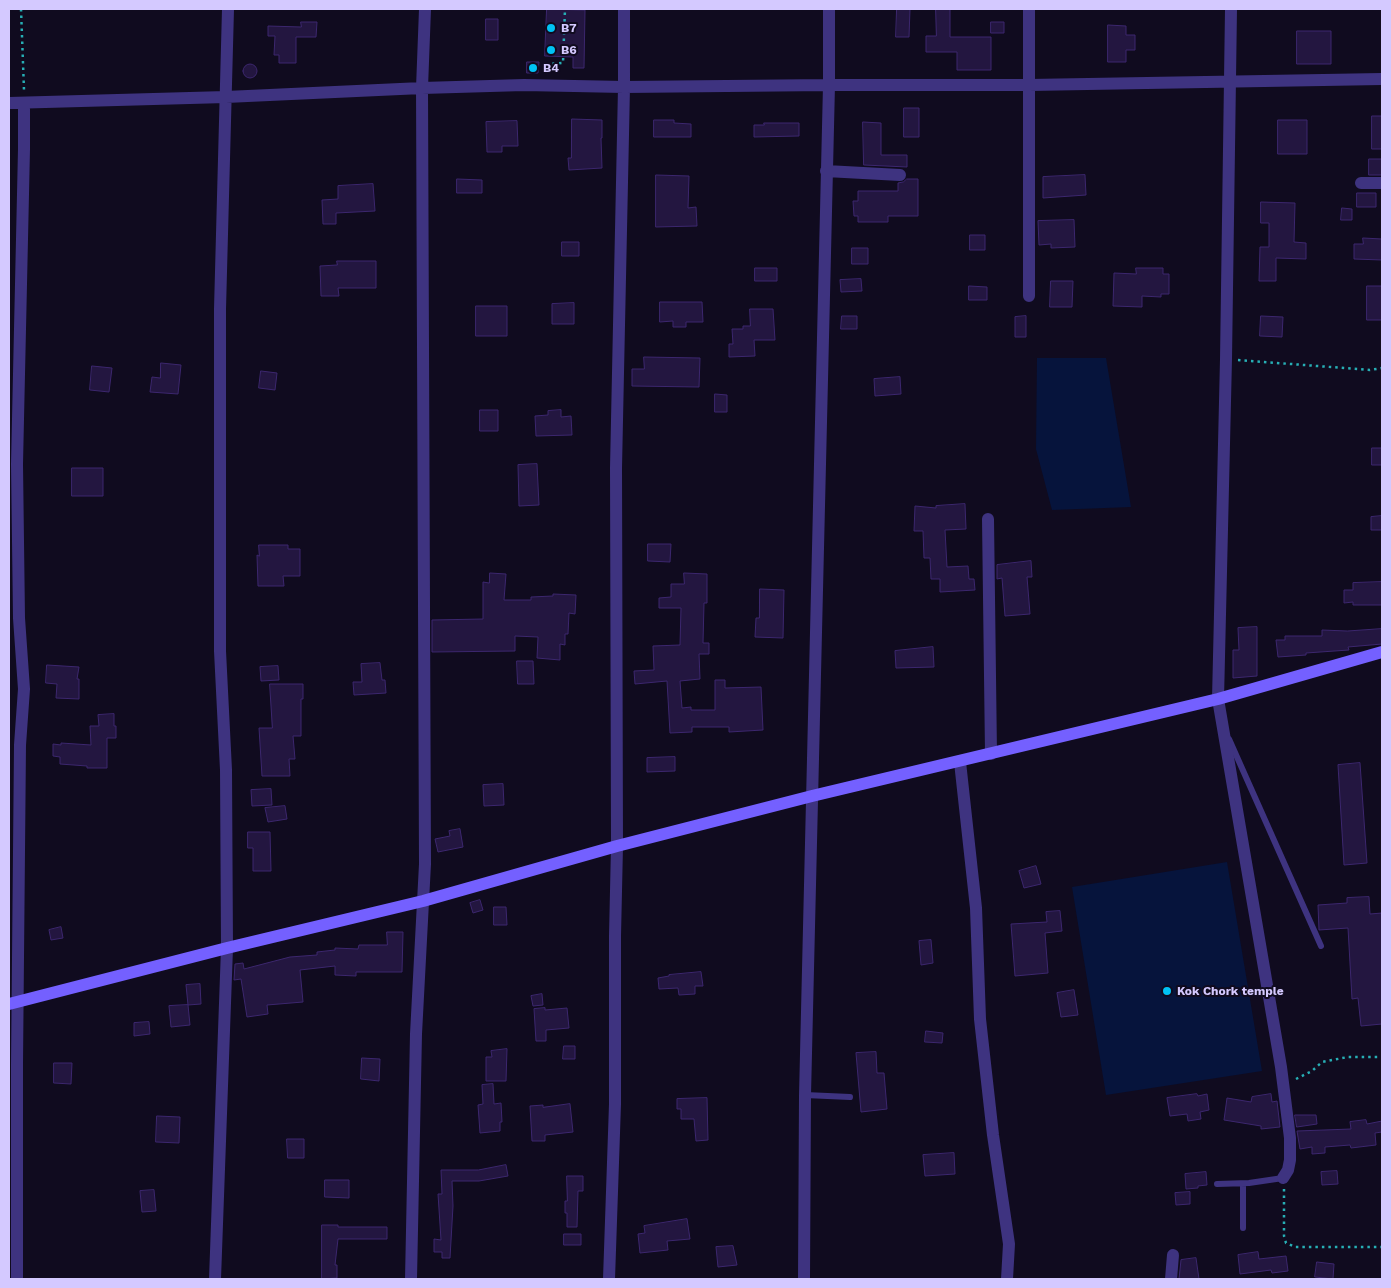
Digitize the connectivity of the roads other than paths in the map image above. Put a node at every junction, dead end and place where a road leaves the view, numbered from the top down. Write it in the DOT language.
graph roads {
  1 [pos="228,9"];
  2 [pos="425,9"];
  3 [pos="624,9"];
  4 [pos="829,9"];
  5 [pos="1029,9"];
  6 [pos="1231,9"];
  7 [pos="1382,79"];
  8 [pos="1229,82"];
  9 [pos="829,85"];
  10 [pos="1029,85"];
  11 [pos="624,87"];
  12 [pos="422,88"];
  13 [pos="226,97"];
  14 [pos="9,103"];
  15 [pos="24,103"];
  16 [pos="826,171"];
  17 [pos="900,175"];
  18 [pos="1361,183"];
  19 [pos="1382,183"];
  20 [pos="1029,296"];
  21 [pos="988,519"];
  22 [pos="1382,652"];
  23 [pos="1219,703"];
  24 [pos="1223,727"];
  25 [pos="991,754"];
  26 [pos="960,762"];
  27 [pos="812,796"];
  28 [pos="617,846"];
  29 [pos="423,901"];
  30 [pos="1321,946"];
  31 [pos="227,948"];
  32 [pos="14,1003"];
  33 [pos="805,1095"];
  34 [pos="850,1097"];
  35 [pos="1283,1178"];
  36 [pos="1217,1184"];
  37 [pos="1243,1184"];
  38 [pos="1243,1228"];
  39 [pos="1174,1255"];
  40 [pos="18,1279"];
  41 [pos="215,1279"];
  42 [pos="411,1279"];
  43 [pos="609,1279"];
  44 [pos="804,1279"];
  45 [pos="1007,1279"];
  46 [pos="1171,1279"];
  1 -- 13 [label="street"];
  2 -- 12 [label="street"];
  3 -- 11 [label="street"];
  4 -- 9 [label="street"];
  5 -- 10 [label="street"];
  6 -- 8 [label="street"];
  7 -- 8 [label="street"];
  8 -- 10 [label="street"];
  8 -- 23 [label="street"];
  9 -- 10 [label="street"];
  9 -- 11 [label="street"];
  9 -- 16 [label="street"];
  10 -- 20 [label="street"];
  11 -- 12 [label="street"];
  11 -- 28 [label="street"];
  12 -- 13 [label="street"];
  12 -- 29 [label="street"];
  13 -- 15 [label="street"];
  13 -- 31 [label="street"];
  14 -- 15 [label="street"];
  15 -- 32 [label="street"];
  16 -- 17 [label="street"];
  16 -- 27 [label="street"];
  18 -- 19 [label="street"];
  21 -- 25 [label="street"];
  22 -- 23 [label="street"];
  23 -- 24 [label="street"];
  23 -- 25 [label="street"];
  24 -- 30 [label="lane"];
  24 -- 35 [label="street"];
  25 -- 26 [label="street"];
  26 -- 27 [label="street"];
  26 -- 45 [label="street"];
  27 -- 28 [label="street"];
  27 -- 33 [label="street"];
  28 -- 29 [label="street"];
  28 -- 43 [label="street"];
  29 -- 31 [label="street"];
  29 -- 42 [label="street"];
  31 -- 32 [label="street"];
  31 -- 41 [label="street"];
  32 -- 40 [label="street"];
  33 -- 34 [label="lane"];
  33 -- 44 [label="street"];
  35 -- 37 [label="lane"];
  36 -- 37 [label="lane"];
  37 -- 38 [label="lane"];
  39 -- 46 [label="street"];
}
